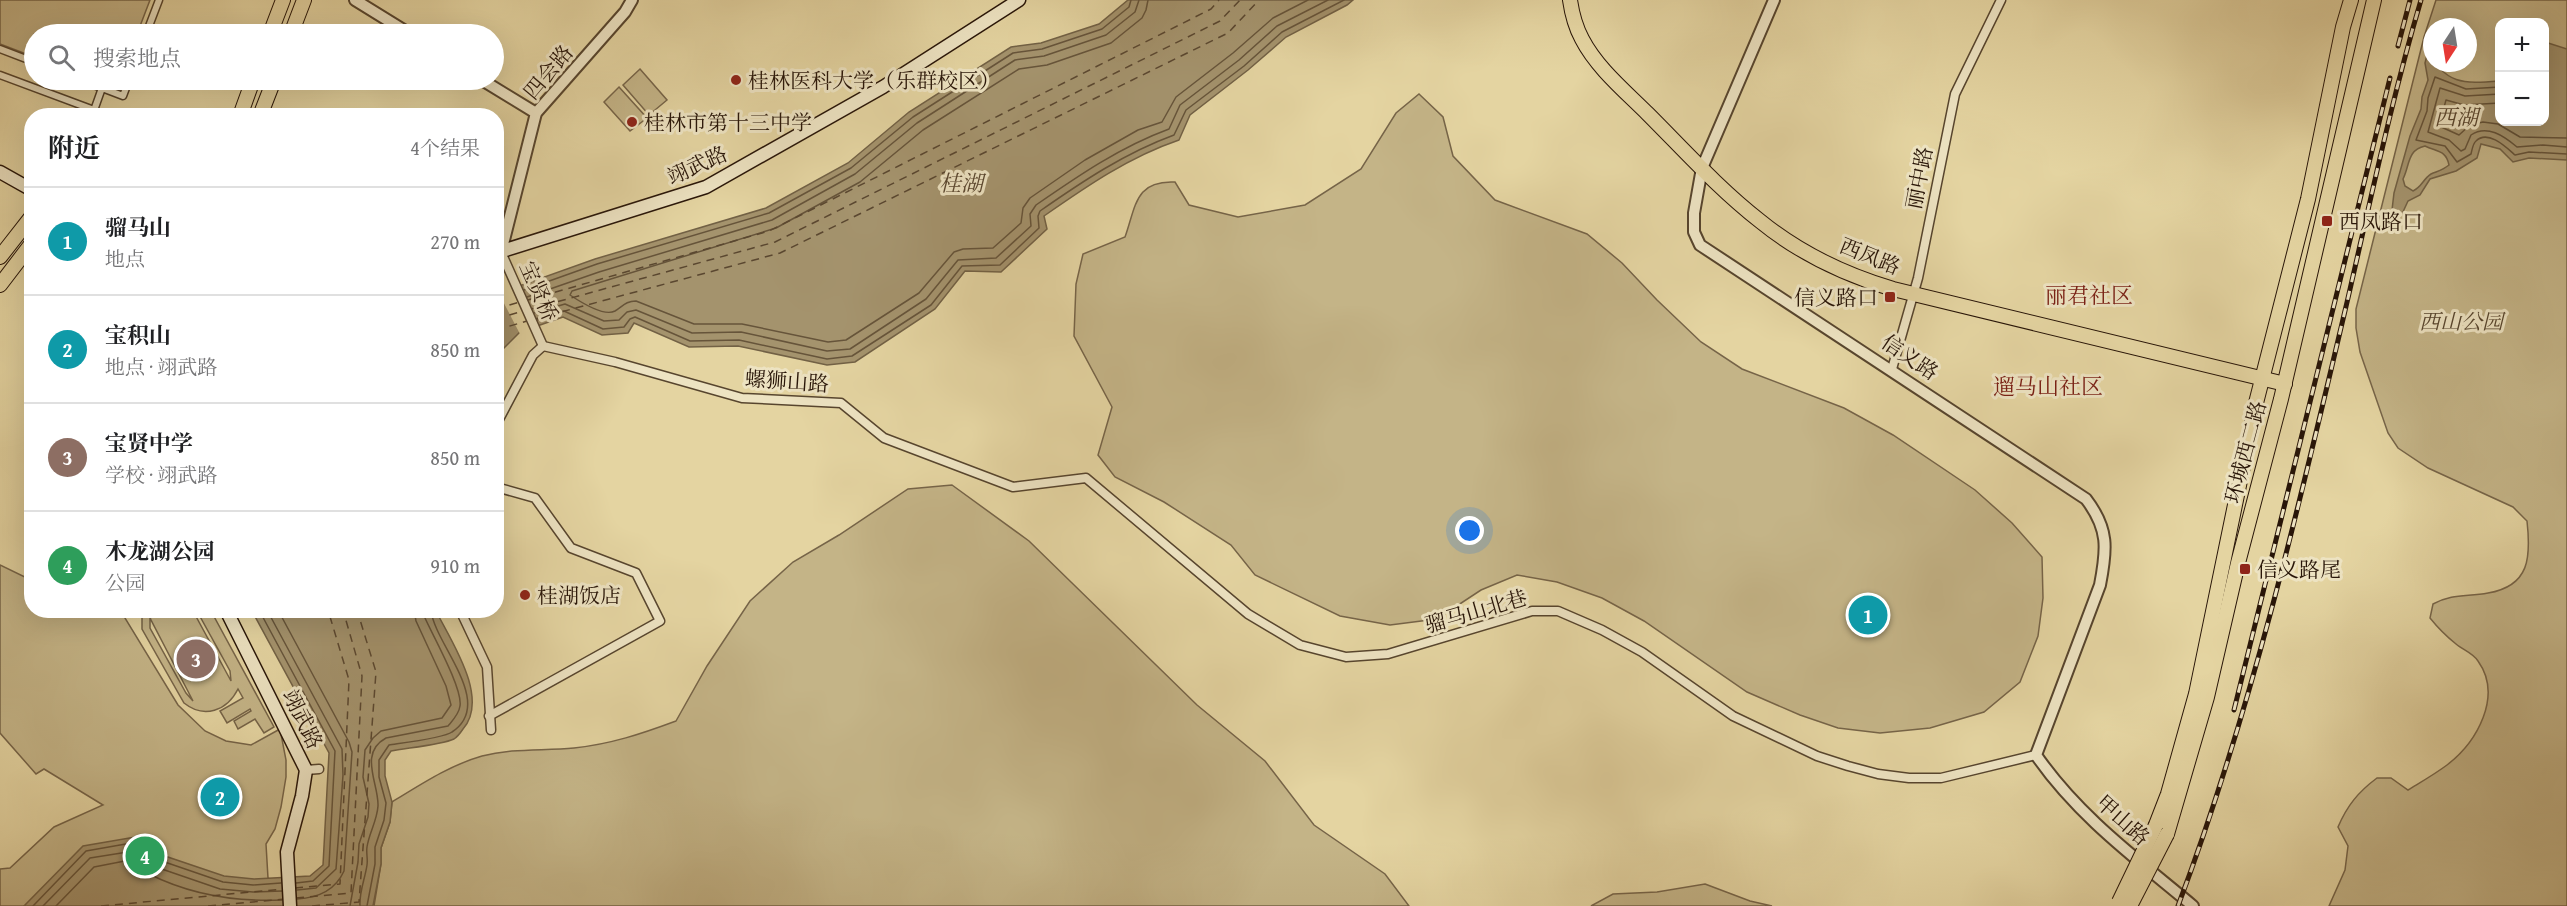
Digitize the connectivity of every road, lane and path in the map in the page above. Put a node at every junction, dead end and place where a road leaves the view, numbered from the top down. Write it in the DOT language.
graph roads {
  1 [pos="159,0"];
  2 [pos="283,0"];
  3 [pos="304,0"];
  4 [pos="355,0"];
  5 [pos="632,0"];
  6 [pos="1019,0"];
  7 [pos="1570,0"];
  8 [pos="1774,0"];
  9 [pos="2001,0"];
  10 [pos="2351,0"];
  11 [pos="2374,0"];
  12 [pos="150,24"];
  13 [pos="274,24"];
  14 [pos="295,24"];
  15 [pos="394,24"];
  16 [pos="0,49"];
  17 [pos="24,58"];
  18 [pos="0,75"];
  19 [pos="24,85"];
  20 [pos="37,90"];
  21 [pos="101,90"];
  22 [pos="107,90"];
  23 [pos="125,90"];
  24 [pos="249,90"];
  25 [pos="270,90"];
  26 [pos="498,90"];
  27 [pos="81,108"];
  28 [pos="95,108"];
  29 [pos="243,108"];
  30 [pos="263,108"];
  31 [pos="536,113"];
  32 [pos="1702,168"];
  33 [pos="0,172"];
  34 [pos="24,186"];
  35 [pos="24,226"];
  36 [pos="504,233"];
  37 [pos="504,250"];
  38 [pos="24,254"];
  39 [pos="0,257"];
  40 [pos="504,263"];
  41 [pos="0,285"];
  42 [pos="1914,294"];
  43 [pos="543,346"];
  44 [pos="1892,369"];
  45 [pos="2263,377"];
  46 [pos="2284,384"];
  47 [pos="504,410"];
  48 [pos="1014,487"];
  49 [pos="504,489"];
  50 [pos="230,618"];
  51 [pos="464,618"];
  52 [pos="489,716"];
  53 [pos="491,730"];
  54 [pos="2037,755"];
  55 [pos="2161,829"];
  56 [pos="2122,905"];
  57 [pos="290,906"];
  58 [pos="2193,906"];
  1 -- 12 [label="street"];
  2 -- 13 [label="main road"];
  3 -- 14 [label="main road"];
  4 -- 15 [label="street"];
  5 -- 31 [label="street, 四会路"];
  6 -- 37 [label="main road, 翊武路"];
  7 -- 32 [label="main road, 西凤路"];
  8 -- 32 [label="street, 信义路"];
  9 -- 42 [label="street, 丽中路"];
  10 -- 45 [label="main road, 环城西二路"];
  11 -- 46 [label="main road, 环城西二路"];
  16 -- 17 [label="street"];
  18 -- 19 [label="street"];
  20 -- 27 [label="street"];
  21 -- 28 [label="street"];
  22 -- 23 [label="street"];
  24 -- 29 [label="main road"];
  25 -- 30 [label="main road"];
  26 -- 31 [label="street"];
  31 -- 36 [label="street, 四会路"];
  32 -- 42 [label="main road, 西凤路"];
  32 -- 44 [label="street, 信义路"];
  33 -- 34 [label="main road"];
  35 -- 39 [label="main road"];
  38 -- 41 [label="main road"];
  40 -- 43 [label="street, 宝贤桥"];
  42 -- 44 [label="street, 丽中路"];
  42 -- 45 [label="main road, 西凤路"];
  43 -- 47 [label="street"];
  43 -- 48 [label="street, 螺狮山路"];
  44 -- 54 [label="street, 信义路"];
  45 -- 46 [label="main road, 西凤路"];
  45 -- 55 [label="main road, 环城西二路"];
  46 -- 55 [label="main road, 环城西二路"];
  48 -- 54 [label="street, 骝马山北巷"];
  49 -- 52 [label="street"];
  50 -- 57 [label="main road, 翊武路"];
  51 -- 52 [label="street"];
  52 -- 53 [label="street"];
  54 -- 58 [label="street, 甲山路"];
  55 -- 56 [label="main road, 环城西二路, bridge"];
}
